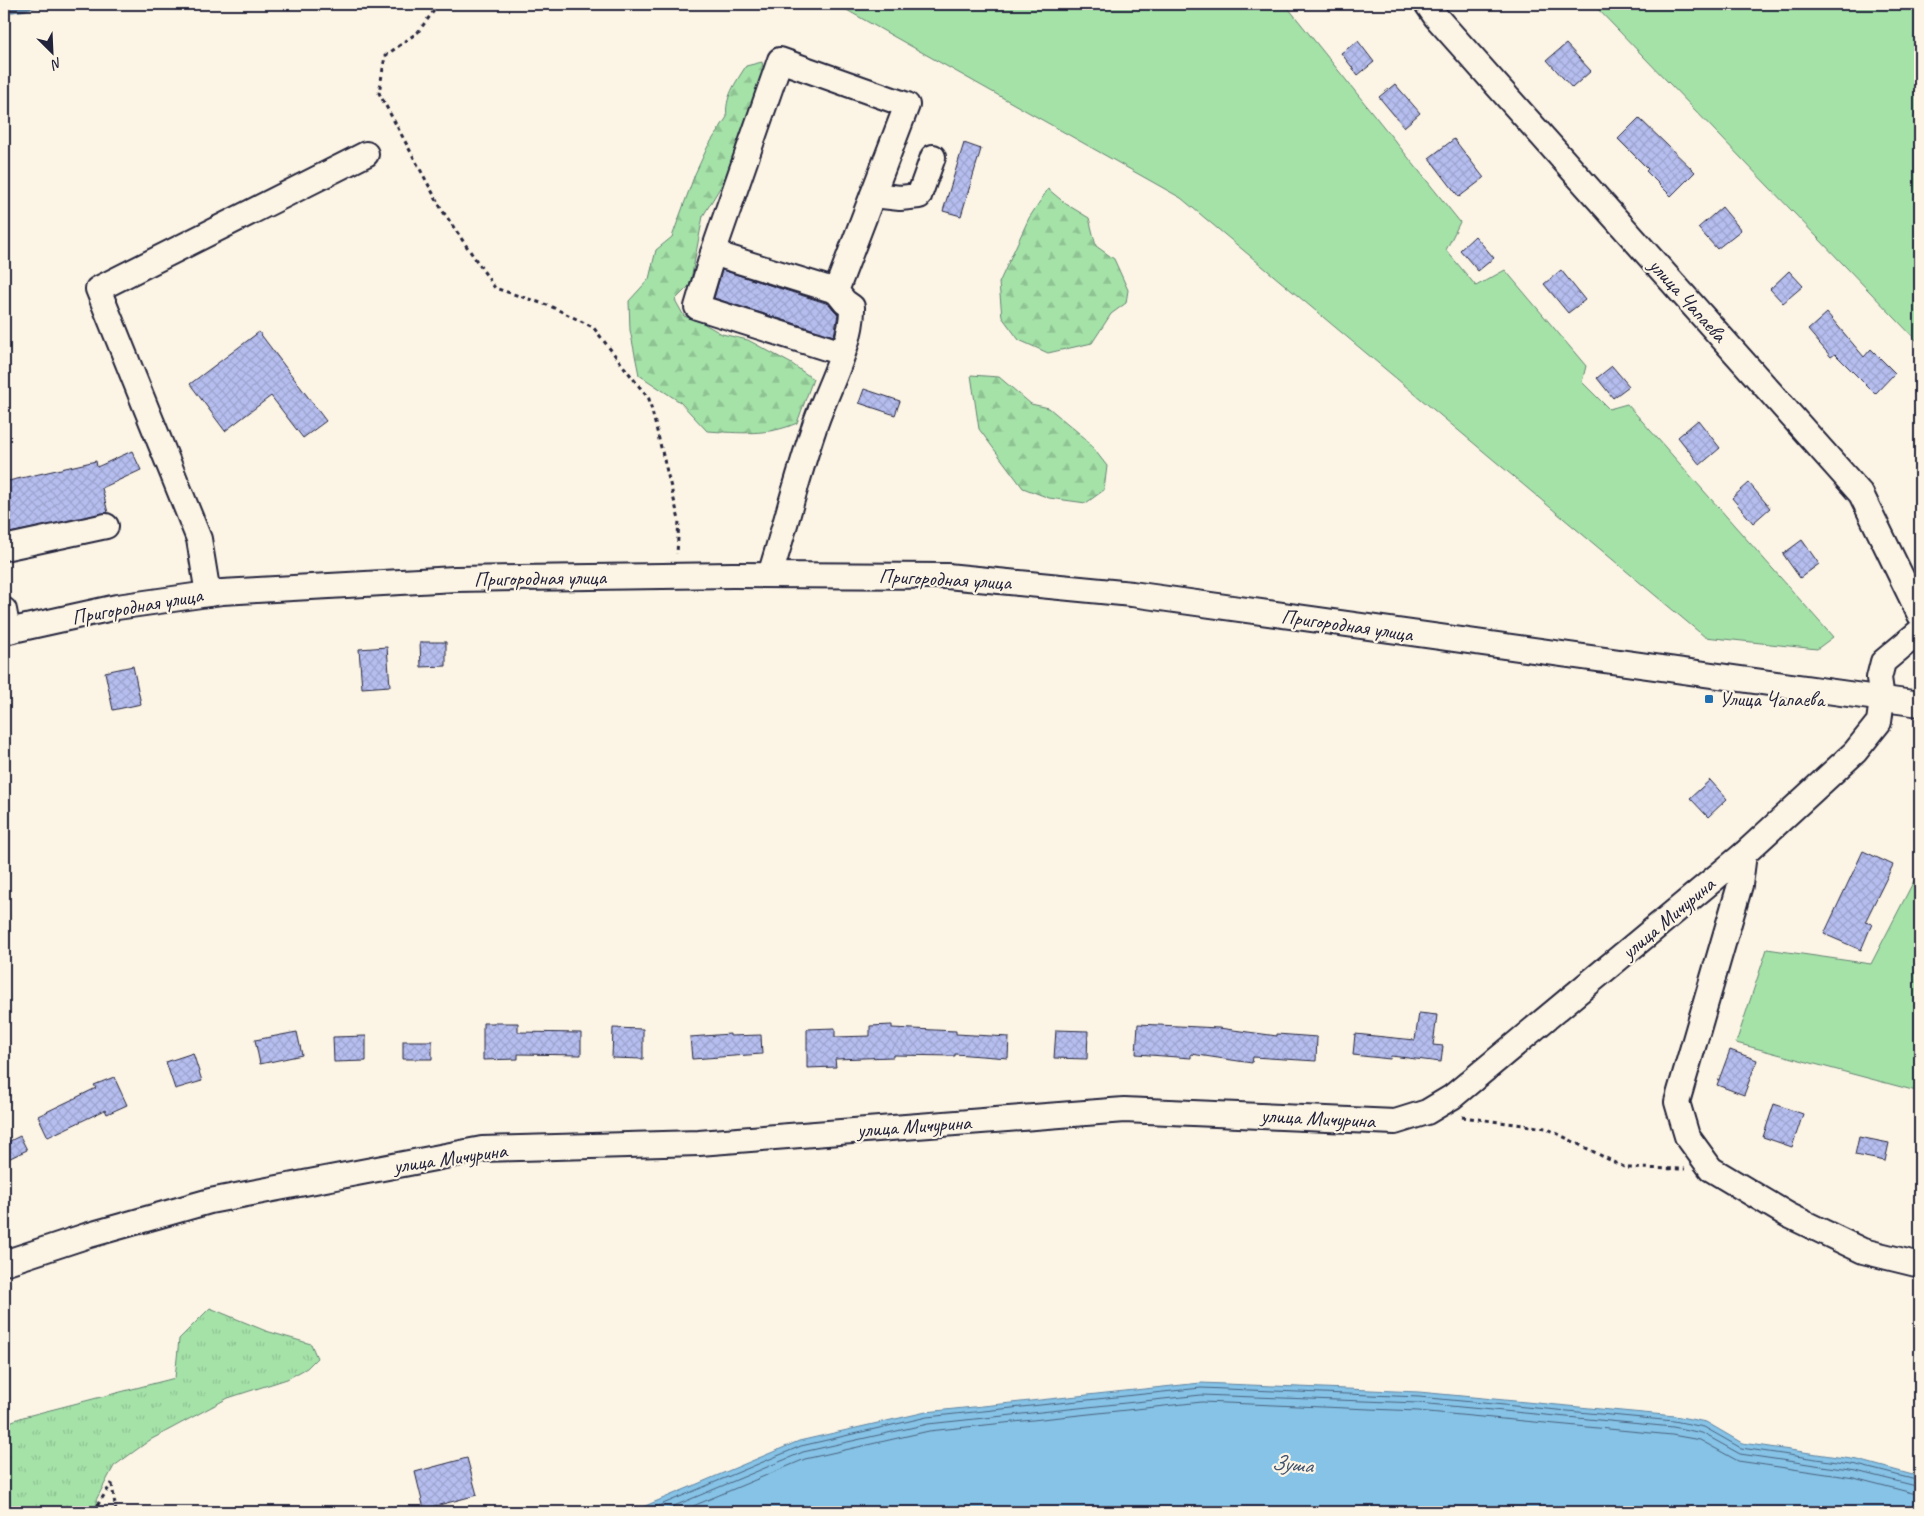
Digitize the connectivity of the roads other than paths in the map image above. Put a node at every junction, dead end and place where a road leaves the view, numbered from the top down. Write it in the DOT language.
graph roads {
  1 [pos="1427,4"];
  2 [pos="366,154"];
  3 [pos="933,157"];
  4 [pos="873,195"];
  5 [pos="713,253"];
  6 [pos="836,291"];
  7 [pos="842,353"];
  8 [pos="106,526"];
  9 [pos="4,548"];
  10 [pos="770,575"];
  11 [pos="208,594"];
  12 [pos="1920,615"];
  13 [pos="5,624"];
  14 [pos="1920,631"];
  15 [pos="1882,700"];
  16 [pos="1920,704"];
  17 [pos="1744,854"];
  18 [pos="4,1263"];
  19 [pos="1920,1265"];
  1 -- 12 [label="street, улица Чапаева"];
  2 -- 11 [label="street"];
  3 -- 4 [label="street"];
  4 -- 5 [label="street"];
  4 -- 6 [label="street"];
  5 -- 6 [label="street"];
  5 -- 7 [label="street"];
  6 -- 7 [label="street"];
  7 -- 10 [label="street"];
  8 -- 9 [label="street"];
  10 -- 11 [label="street, Пригородная улица"];
  10 -- 15 [label="street, Пригородная улица"];
  11 -- 13 [label="street, Пригородная улица"];
  14 -- 15 [label="street"];
  15 -- 16 [label="street"];
  15 -- 17 [label="street, улица Мичурина"];
  17 -- 18 [label="street, улица Мичурина"];
  17 -- 19 [label="street, улица Мичурина"];
}
